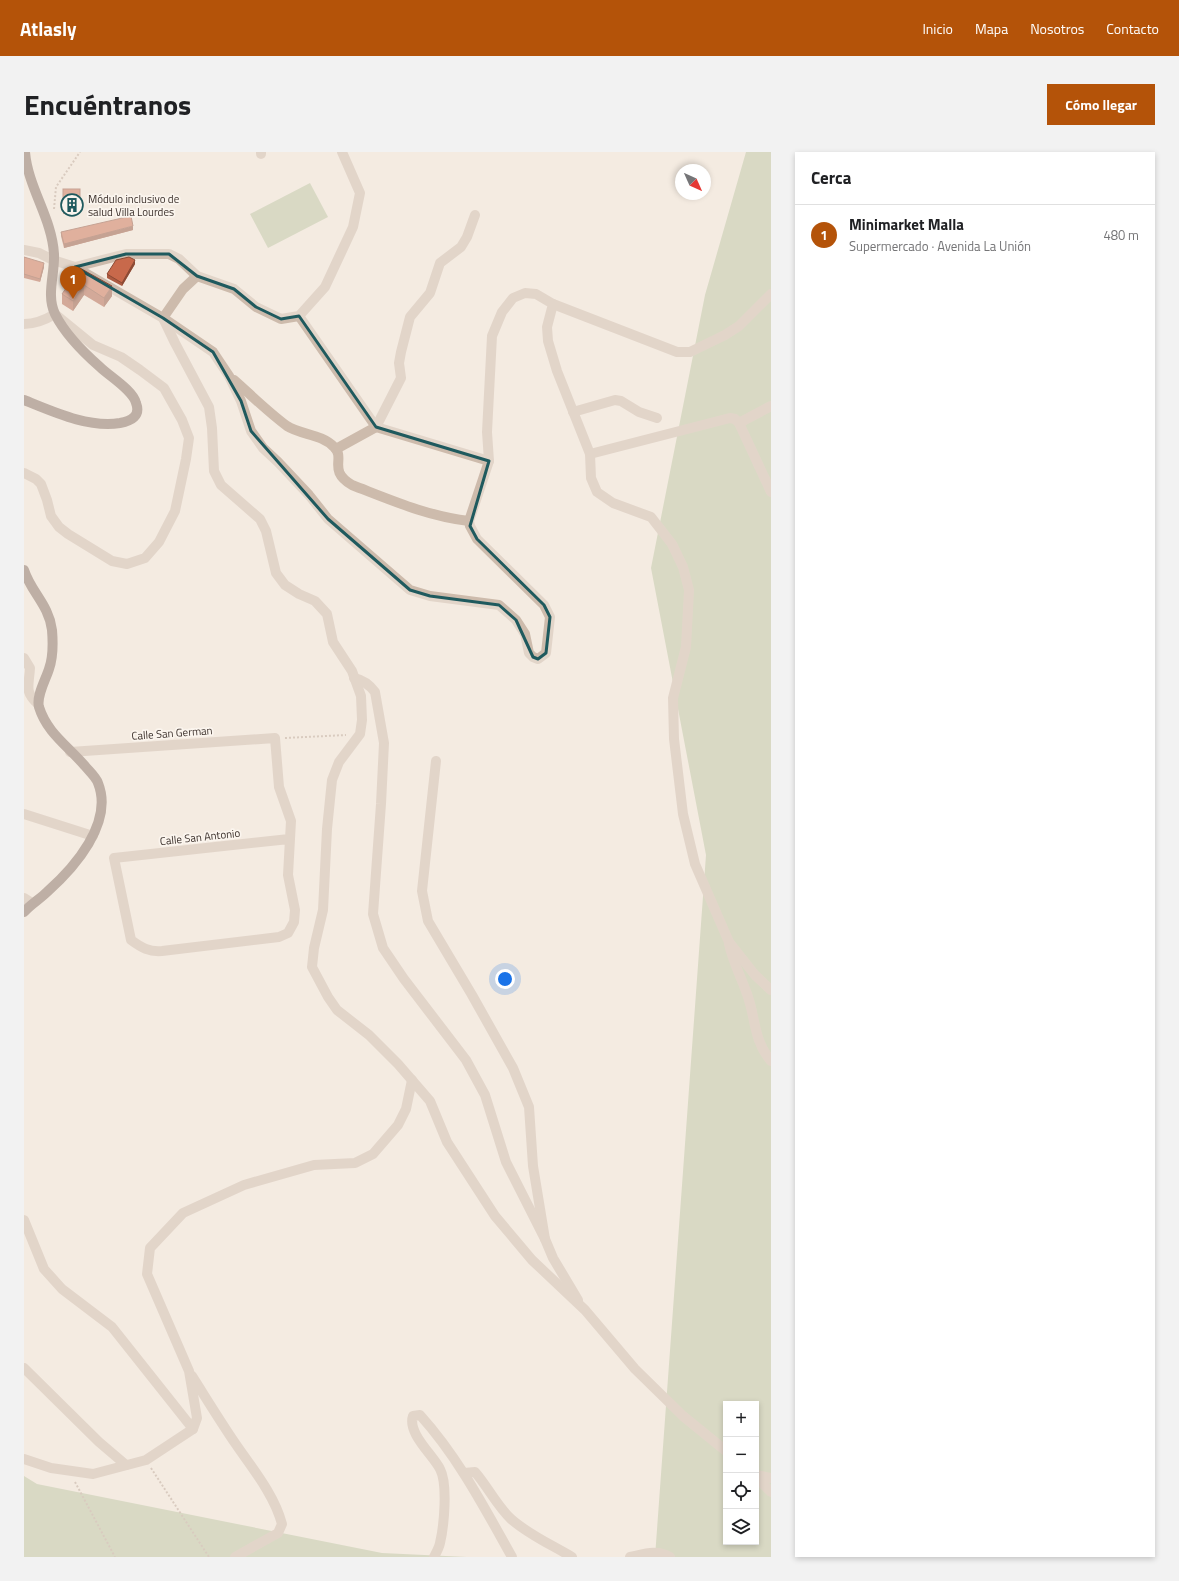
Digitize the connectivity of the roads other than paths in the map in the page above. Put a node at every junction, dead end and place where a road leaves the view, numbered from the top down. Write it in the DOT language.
graph roads {
  1 [pos="25,152"];
  2 [pos="342,152"];
  3 [pos="475,215"];
  4 [pos="24,250"];
  5 [pos="53,260"];
  6 [pos="75,267"];
  7 [pos="197,276"];
  8 [pos="771,294"];
  9 [pos="553,304"];
  10 [pos="55,314"];
  11 [pos="299,316"];
  12 [pos="163,318"];
  13 [pos="24,324"];
  14 [pos="229,376"];
  15 [pos="24,400"];
  16 [pos="771,406"];
  17 [pos="573,412"];
  18 [pos="657,418"];
  19 [pos="739,423"];
  20 [pos="376,427"];
  21 [pos="336,449"];
  22 [pos="590,454"];
  23 [pos="489,461"];
  24 [pos="24,473"];
  25 [pos="771,492"];
  26 [pos="469,521"];
  27 [pos="24,570"];
  28 [pos="24,658"];
  29 [pos="354,678"];
  30 [pos="38,704"];
  31 [pos="70,752"];
  32 [pos="436,761"];
  33 [pos="24,814"];
  34 [pos="93,836"];
  35 [pos="289,839"];
  36 [pos="28,901"];
  37 [pos="24,912"];
  38 [pos="729,942"];
  39 [pos="771,990"];
  40 [pos="771,1061"];
  41 [pos="412,1080"];
  42 [pos="24,1220"];
  43 [pos="545,1239"];
  44 [pos="584,1310"];
  45 [pos="24,1368"];
  46 [pos="189,1371"];
  47 [pos="193,1429"];
  48 [pos="723,1449"];
  49 [pos="24,1459"];
  50 [pos="126,1465"];
  51 [pos="464,1472"];
  52 [pos="759,1476"];
  53 [pos="771,1478"];
  54 [pos="759,1479"];
  55 [pos="771,1492"];
  56 [pos="235,1557"];
  57 [pos="434,1557"];
  58 [pos="512,1557"];
  59 [pos="572,1557"];
  60 [pos="630,1557"];
  61 [pos="670,1557"];
  1 -- 5 [label="main road"];
  2 -- 11 [label="street"];
  3 -- 20 [label="street"];
  4 -- 5 [label="street"];
  5 -- 6 [label="street"];
  5 -- 10 [label="main road"];
  6 -- 7 [label="street"];
  6 -- 12 [label="street"];
  7 -- 11 [label="street"];
  7 -- 12 [label="street"];
  8 -- 9 [label="street"];
  9 -- 17 [label="street"];
  9 -- 23 [label="street"];
  10 -- 13 [label="street"];
  10 -- 15 [label="main road"];
  10 -- 24 [label="street"];
  11 -- 20 [label="street"];
  12 -- 14 [label="street"];
  12 -- 29 [label="street"];
  14 -- 21 [label="street"];
  14 -- 26 [label="street"];
  16 -- 19 [label="street"];
  17 -- 18 [label="street"];
  17 -- 22 [label="street"];
  19 -- 22 [label="street"];
  19 -- 25 [label="street"];
  20 -- 21 [label="street"];
  20 -- 23 [label="street"];
  21 -- 26 [label="street"];
  22 -- 38 [label="street"];
  23 -- 26 [label="street"];
  27 -- 30 [label="main road"];
  28 -- 30 [label="street"];
  29 -- 41 [label="street"];
  29 -- 43 [label="street"];
  30 -- 31 [label="main road"];
  31 -- 34 [label="main road"];
  31 -- 35 [label="street, Calle San German"];
  32 -- 43 [label="street"];
  33 -- 34 [label="street"];
  34 -- 36 [label="main road"];
  35 -- 35 [label="street, Calle San Antonio"];
  36 -- 37 [label="main road"];
  38 -- 39 [label="street"];
  38 -- 40 [label="street"];
  41 -- 44 [label="street"];
  41 -- 46 [label="street"];
  42 -- 47 [label="street"];
  43 -- 44 [label="street"];
  44 -- 48 [label="street"];
  45 -- 50 [label="street"];
  46 -- 47 [label="street"];
  46 -- 56 [label="street"];
  47 -- 50 [label="street"];
  49 -- 50 [label="street"];
  51 -- 57 [label="street"];
  51 -- 58 [label="street"];
  51 -- 59 [label="street"];
  52 -- 53 [label="street"];
  54 -- 55 [label="street"];
  60 -- 61 [label="street"];
}
